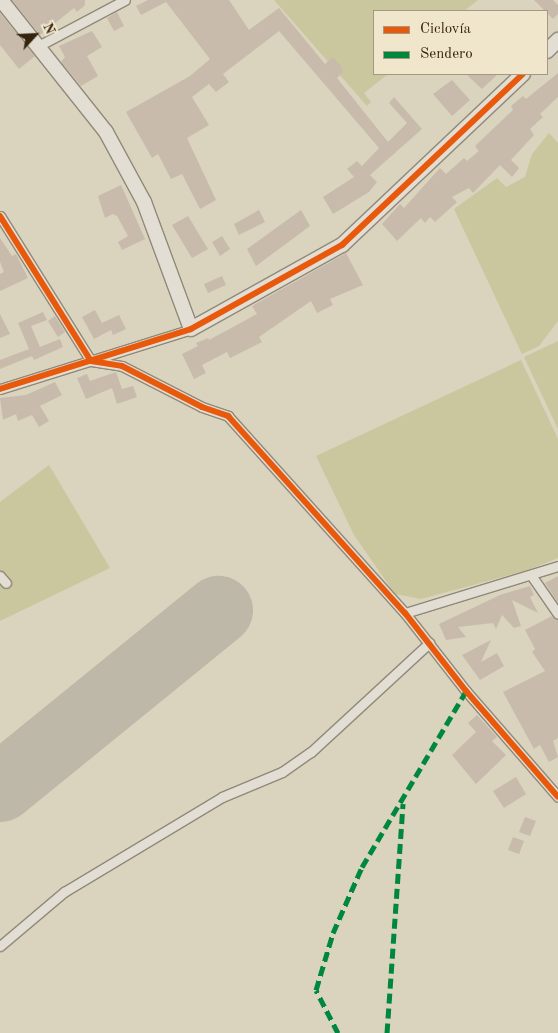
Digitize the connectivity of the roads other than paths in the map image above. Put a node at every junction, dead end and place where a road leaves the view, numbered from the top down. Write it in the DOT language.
graph roads {
  1 [pos="1,0"];
  2 [pos="125,0"];
  3 [pos="558,40"];
  4 [pos="40,45"];
  5 [pos="548,50"];
  6 [pos="522,75"];
  7 [pos="0,216"];
  8 [pos="191,330"];
  9 [pos="91,361"];
  10 [pos="0,388"];
  11 [pos="558,566"];
  12 [pos="530,575"];
  13 [pos="405,613"];
  14 [pos="558,614"];
  15 [pos="429,643"];
  16 [pos="558,797"];
  17 [pos="0,946"];
  1 -- 4 [label="street"];
  2 -- 4 [label="street"];
  3 -- 5 [label="street"];
  4 -- 8 [label="street"];
  6 -- 8 [label="street"];
  7 -- 9 [label="street"];
  8 -- 9 [label="street"];
  9 -- 10 [label="street"];
  9 -- 13 [label="street"];
  11 -- 12 [label="street"];
  12 -- 13 [label="street"];
  12 -- 14 [label="street"];
  13 -- 15 [label="street"];
  15 -- 16 [label="street"];
  15 -- 17 [label="street"];
}
